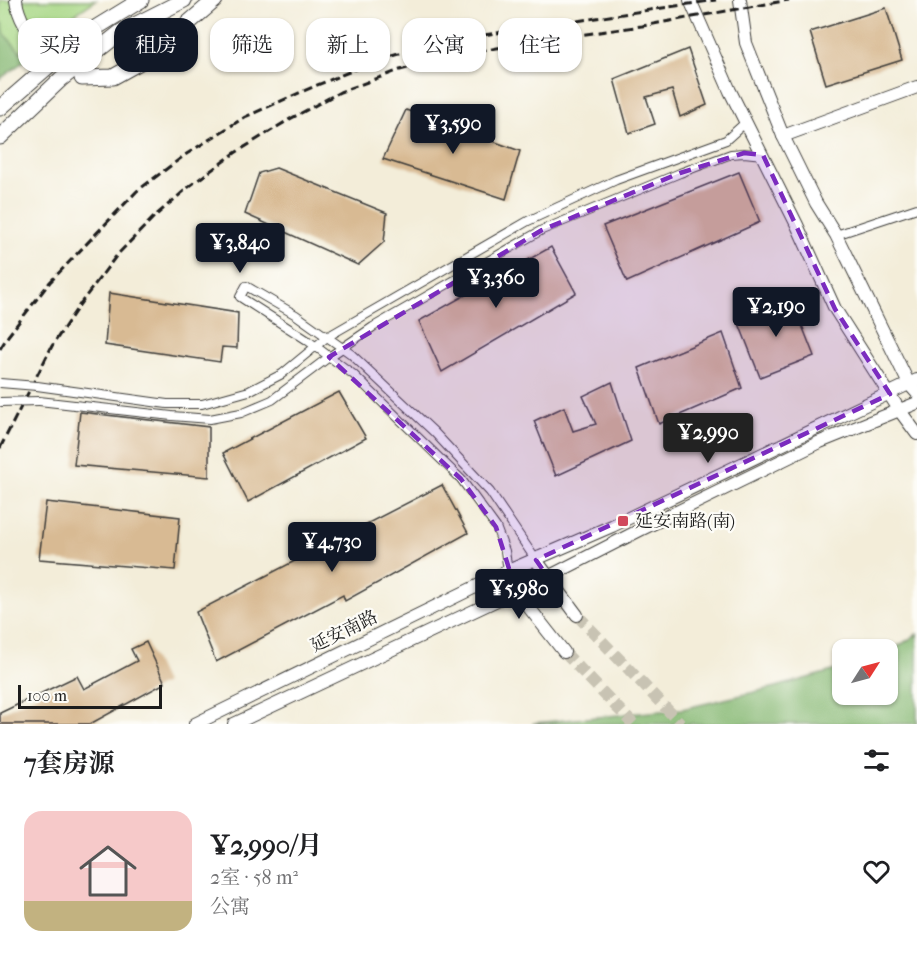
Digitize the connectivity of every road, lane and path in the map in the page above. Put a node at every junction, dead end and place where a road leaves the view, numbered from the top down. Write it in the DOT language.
graph roads {
  1 [pos="16,0"];
  2 [pos="141,0"];
  3 [pos="184,0"];
  4 [pos="215,0"];
  5 [pos="690,0"];
  6 [pos="740,0"];
  7 [pos="21,18"];
  8 [pos="82,78"];
  9 [pos="917,87"];
  10 [pos="0,108"];
  11 [pos="746,122"];
  12 [pos="783,136"];
  13 [pos="0,137"];
  14 [pos="763,155"];
  15 [pos="917,208"];
  16 [pos="836,235"];
  17 [pos="327,337"];
  18 [pos="315,346"];
  19 [pos="343,348"];
  20 [pos="329,357"];
  21 [pos="0,383"];
  22 [pos="914,386"];
  23 [pos="890,394"];
  24 [pos="0,402"];
  25 [pos="917,403"];
  26 [pos="900,411"];
  27 [pos="917,434"];
  28 [pos="536,560"];
  29 [pos="508,571"];
  30 [pos="548,577"];
  31 [pos="516,591"];
  32 [pos="577,615"];
  33 [pos="564,652"];
  34 [pos="195,724"];
  35 [pos="234,724"];
  1 -- 7 [label="street"];
  2 -- 10 [label="highway"];
  3 -- 13 [label="highway"];
  4 -- 8 [label="highway"];
  5 -- 11 [label="street"];
  6 -- 12 [label="street"];
  9 -- 12 [label="street"];
  11 -- 14 [label="street"];
  11 -- 17 [label="street"];
  12 -- 16 [label="street"];
  14 -- 19 [label="street"];
  14 -- 23 [label="street"];
  15 -- 16 [label="street"];
  16 -- 22 [label="street"];
  17 -- 18 [label="street"];
  17 -- 18 [label="street"];
  17 -- 19 [label="street"];
  18 -- 20 [label="street"];
  18 -- 21 [label="street, bridge"];
  19 -- 20 [label="street"];
  19 -- 28 [label="street"];
  20 -- 24 [label="street, bridge"];
  20 -- 29 [label="street"];
  22 -- 23 [label="street, 延安南路"];
  23 -- 26 [label="street"];
  23 -- 28 [label="street, 延安南路"];
  25 -- 26 [label="street"];
  26 -- 27 [label="street"];
  26 -- 30 [label="street"];
  28 -- 29 [label="street, 延安南路"];
  28 -- 30 [label="street"];
  29 -- 31 [label="street"];
  29 -- 34 [label="street, 延安南路"];
  30 -- 31 [label="street"];
  30 -- 32 [label="street"];
  31 -- 33 [label="street"];
  31 -- 35 [label="street"];
}
